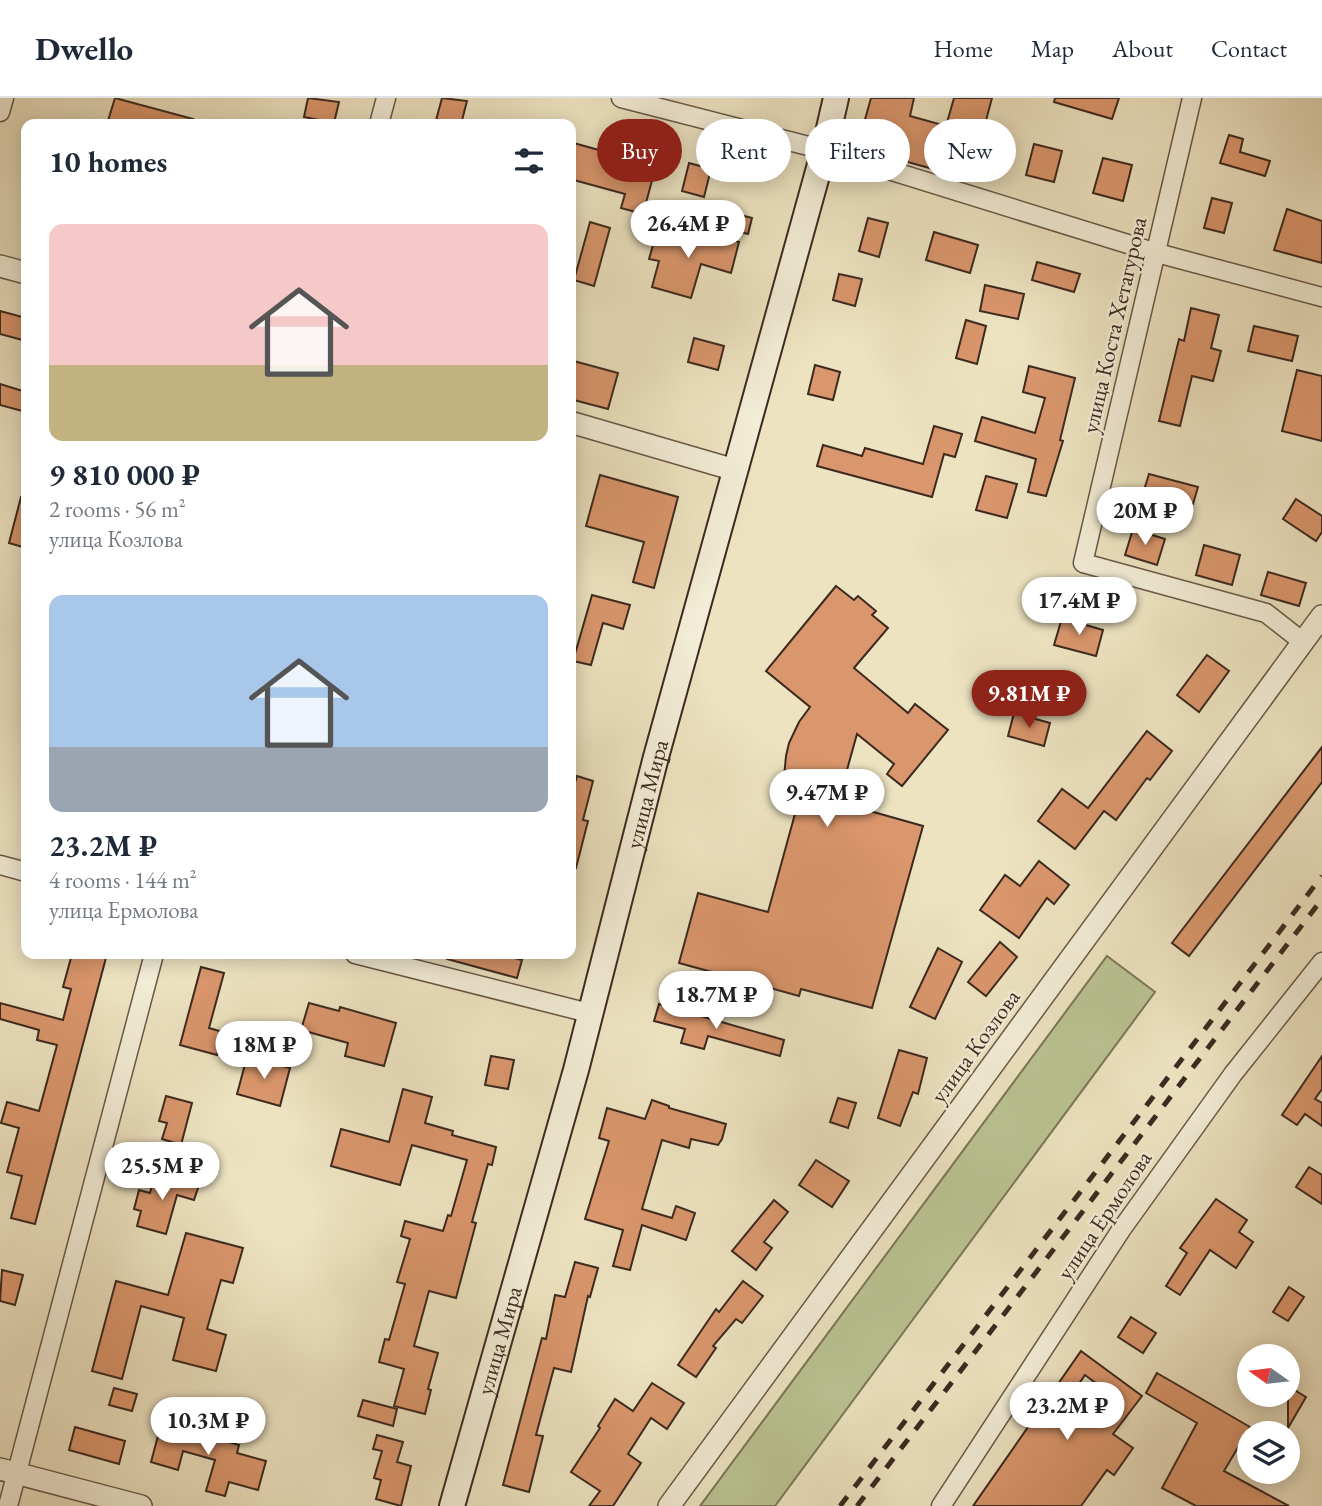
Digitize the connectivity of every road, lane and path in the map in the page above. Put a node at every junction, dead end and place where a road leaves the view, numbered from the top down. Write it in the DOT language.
graph roads {
  1 [pos="4,98"];
  2 [pos="386,98"];
  3 [pos="621,98"];
  4 [pos="836,98"];
  5 [pos="1192,98"];
  6 [pos="0,112"];
  7 [pos="380,119"];
  8 [pos="831,119"];
  9 [pos="805,145"];
  10 [pos="910,177"];
  11 [pos="815,182"];
  12 [pos="1157,253"];
  13 [pos="0,267"];
  14 [pos="21,272"];
  15 [pos="1322,297"];
  16 [pos="576,424"];
  17 [pos="735,470"];
  18 [pos="1322,616"];
  19 [pos="1303,642"];
  20 [pos="0,865"];
  21 [pos="21,871"];
  22 [pos="153,959"];
  23 [pos="375,959"];
  24 [pos="1322,962"];
  25 [pos="589,1013"];
  26 [pos="9,1471"];
  27 [pos="455,1501"];
  28 [pos="8,1506"];
  29 [pos="141,1506"];
  30 [pos="669,1506"];
  31 [pos="941,1506"];
  1 -- 6 [label="street"];
  2 -- 7 [label="street"];
  3 -- 9 [label="street"];
  4 -- 8 [label="main road, улица Мира"];
  5 -- 12 [label="street, улица Коста Хетагурова"];
  10 -- 12 [label="street"];
  11 -- 17 [label="main road, улица Мира"];
  12 -- 15 [label="street"];
  12 -- 19 [label="street, улица Коста Хетагурова"];
  13 -- 14 [label="street"];
  16 -- 17 [label="street"];
  17 -- 25 [label="main road, улица Мира"];
  18 -- 19 [label="street, улица Козлова"];
  19 -- 30 [label="street, улица Козлова"];
  20 -- 21 [label="street"];
  22 -- 26 [label="street"];
  23 -- 25 [label="street"];
  24 -- 31 [label="street, улица Ермолова"];
  25 -- 27 [label="main road, улица Мира"];
  26 -- 28 [label="street"];
  26 -- 29 [label="street"];
}
